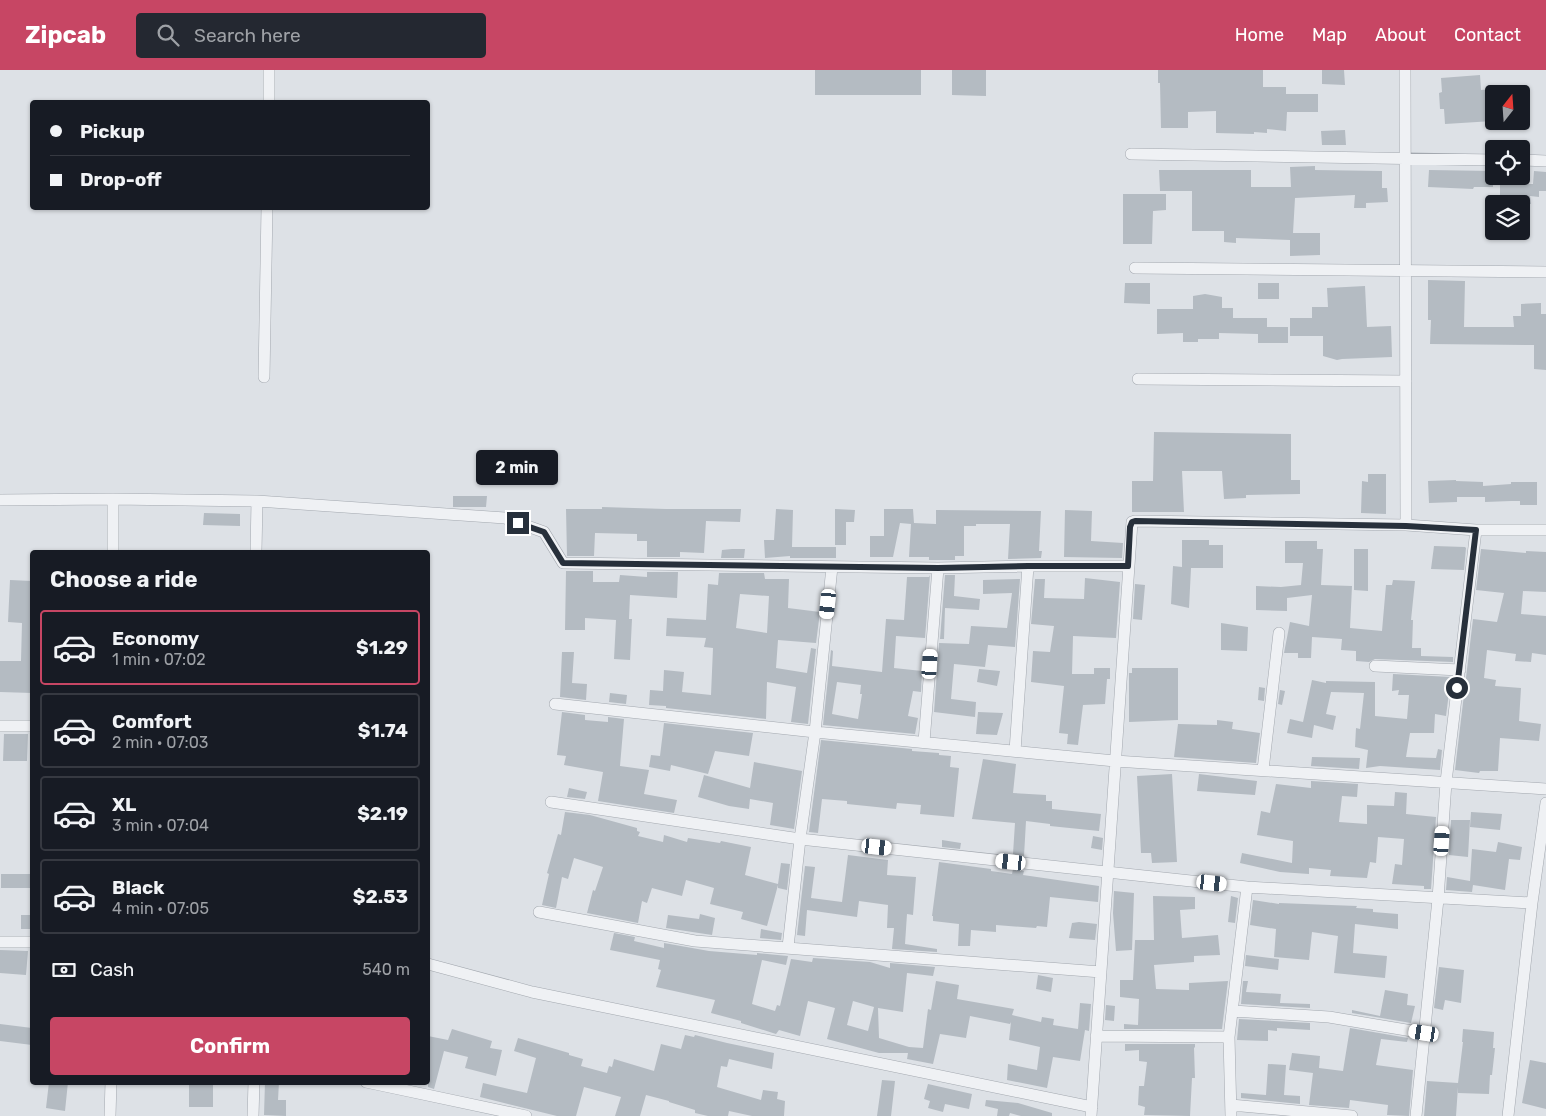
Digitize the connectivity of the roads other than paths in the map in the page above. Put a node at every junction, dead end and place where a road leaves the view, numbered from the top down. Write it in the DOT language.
graph roads {
  1 [pos="269,70"];
  2 [pos="1405,70"];
  3 [pos="269,100"];
  4 [pos="1131,154"];
  5 [pos="1404,159"];
  6 [pos="1485,160"];
  7 [pos="1530,160"];
  8 [pos="1546,161"];
  9 [pos="267,210"];
  10 [pos="1135,268"];
  11 [pos="1405,271"];
  12 [pos="1546,272"];
  13 [pos="264,378"];
  14 [pos="1138,380"];
  15 [pos="1406,381"];
  16 [pos="113,499"];
  17 [pos="0,500"];
  18 [pos="256,501"];
  19 [pos="1406,526"];
  20 [pos="1476,530"];
  21 [pos="1546,530"];
  22 [pos="113,550"];
  23 [pos="256,550"];
  24 [pos="1028,566"];
  25 [pos="1128,566"];
  26 [pos="832,567"];
  27 [pos="938,568"];
  28 [pos="1280,633"];
  29 [pos="1375,666"];
  30 [pos="1460,670"];
  31 [pos="555,704"];
  32 [pos="0,726"];
  33 [pos="30,726"];
  34 [pos="815,732"];
  35 [pos="924,742"];
  36 [pos="1015,751"];
  37 [pos="1115,761"];
  38 [pos="1263,770"];
  39 [pos="1446,782"];
  40 [pos="1546,789"];
  41 [pos="551,802"];
  42 [pos="1546,803"];
  43 [pos="800,839"];
  44 [pos="1107,872"];
  45 [pos="1247,887"];
  46 [pos="1438,899"];
  47 [pos="1532,904"];
  48 [pos="540,912"];
  49 [pos="0,942"];
  50 [pos="30,942"];
  51 [pos="788,947"];
  52 [pos="430,965"];
  53 [pos="1101,972"];
  54 [pos="1233,1011"];
  55 [pos="1424,1033"];
  56 [pos="1096,1036"];
  57 [pos="1229,1037"];
  58 [pos="111,1085"];
  59 [pos="254,1085"];
  60 [pos="380,1085"];
  61 [pos="1231,1111"];
  62 [pos="1092,1112"];
  63 [pos="110,1116"];
  64 [pos="254,1116"];
  65 [pos="526,1116"];
  66 [pos="1352,1116"];
  67 [pos="1416,1116"];
  68 [pos="1508,1116"];
  1 -- 3 [label="street"];
  2 -- 5 [label="street"];
  4 -- 5 [label="street"];
  5 -- 6 [label="street"];
  5 -- 11 [label="street"];
  7 -- 8 [label="street"];
  9 -- 13 [label="street"];
  10 -- 11 [label="street"];
  11 -- 12 [label="street"];
  11 -- 15 [label="street"];
  14 -- 15 [label="street"];
  15 -- 19 [label="street"];
  16 -- 17 [label="street"];
  16 -- 18 [label="street"];
  16 -- 22 [label="street"];
  18 -- 23 [label="street"];
  18 -- 26 [label="street"];
  19 -- 20 [label="street"];
  19 -- 25 [label="street"];
  20 -- 21 [label="street"];
  20 -- 30 [label="street"];
  24 -- 25 [label="street"];
  24 -- 27 [label="street"];
  24 -- 36 [label="street"];
  25 -- 37 [label="street"];
  26 -- 27 [label="street"];
  26 -- 34 [label="street"];
  27 -- 35 [label="street"];
  28 -- 38 [label="street"];
  29 -- 30 [label="street"];
  30 -- 39 [label="street"];
  31 -- 34 [label="street"];
  32 -- 33 [label="street"];
  34 -- 35 [label="street"];
  34 -- 43 [label="street"];
  35 -- 36 [label="street"];
  36 -- 37 [label="street"];
  37 -- 38 [label="street"];
  37 -- 44 [label="street"];
  38 -- 39 [label="street"];
  39 -- 40 [label="street"];
  39 -- 46 [label="street"];
  41 -- 43 [label="street"];
  42 -- 47 [label="street"];
  43 -- 44 [label="street"];
  43 -- 51 [label="street"];
  44 -- 45 [label="street"];
  44 -- 53 [label="street"];
  45 -- 46 [label="street"];
  45 -- 54 [label="street"];
  46 -- 47 [label="street"];
  46 -- 55 [label="street"];
  47 -- 68 [label="street"];
  48 -- 51 [label="street"];
  49 -- 50 [label="street"];
  51 -- 53 [label="street"];
  52 -- 62 [label="street"];
  53 -- 56 [label="street"];
  54 -- 55 [label="street"];
  54 -- 57 [label="street"];
  55 -- 67 [label="street"];
  56 -- 57 [label="street"];
  56 -- 62 [label="street"];
  57 -- 61 [label="street"];
  58 -- 63 [label="street"];
  59 -- 64 [label="street"];
  60 -- 65 [label="street"];
  61 -- 66 [label="street"];
}
